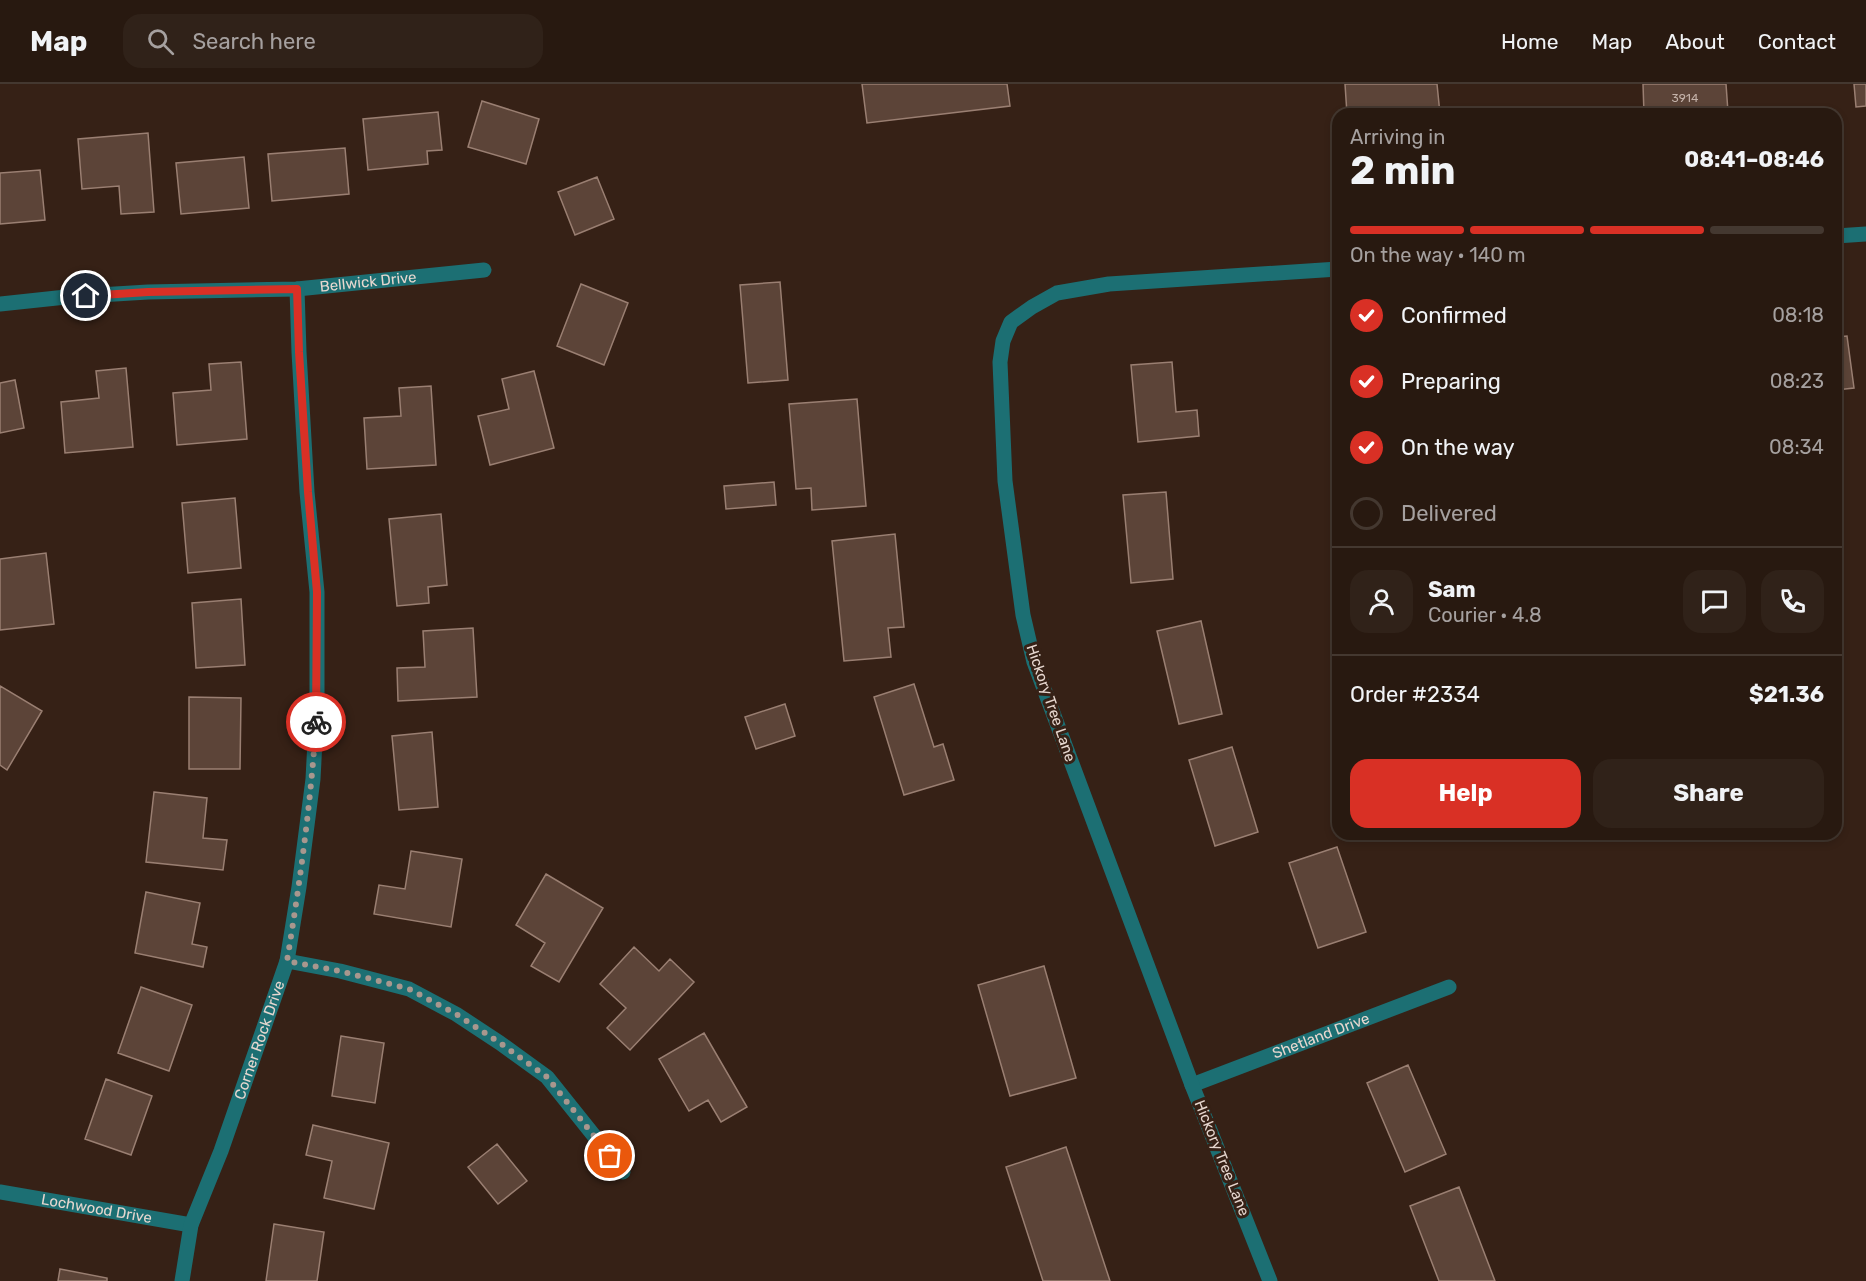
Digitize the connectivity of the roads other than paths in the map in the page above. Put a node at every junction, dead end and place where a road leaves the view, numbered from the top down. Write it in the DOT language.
graph roads {
  1 [pos="1866,234"];
  2 [pos="1842,236"];
  3 [pos="1332,269"];
  4 [pos="484,270"];
  5 [pos="297,289"];
  6 [pos="0,304"];
  7 [pos="287,961"];
  8 [pos="1449,987"];
  9 [pos="1192,1085"];
  10 [pos="623,1172"];
  11 [pos="0,1192"];
  12 [pos="191,1225"];
  13 [pos="182,1281"];
  14 [pos="1270,1281"];
  1 -- 2 [label="street"];
  3 -- 9 [label="street, Hickory Tree Lane"];
  4 -- 5 [label="street, Bellwick Drive"];
  5 -- 6 [label="street, Bellwick Drive"];
  5 -- 7 [label="street, Corner Rock Drive"];
  7 -- 10 [label="street"];
  7 -- 12 [label="street, Corner Rock Drive"];
  8 -- 9 [label="street, Shetland Drive"];
  9 -- 14 [label="street, Hickory Tree Lane"];
  11 -- 12 [label="street, Lochwood Drive"];
  12 -- 13 [label="street, Corner Rock Drive"];
}
